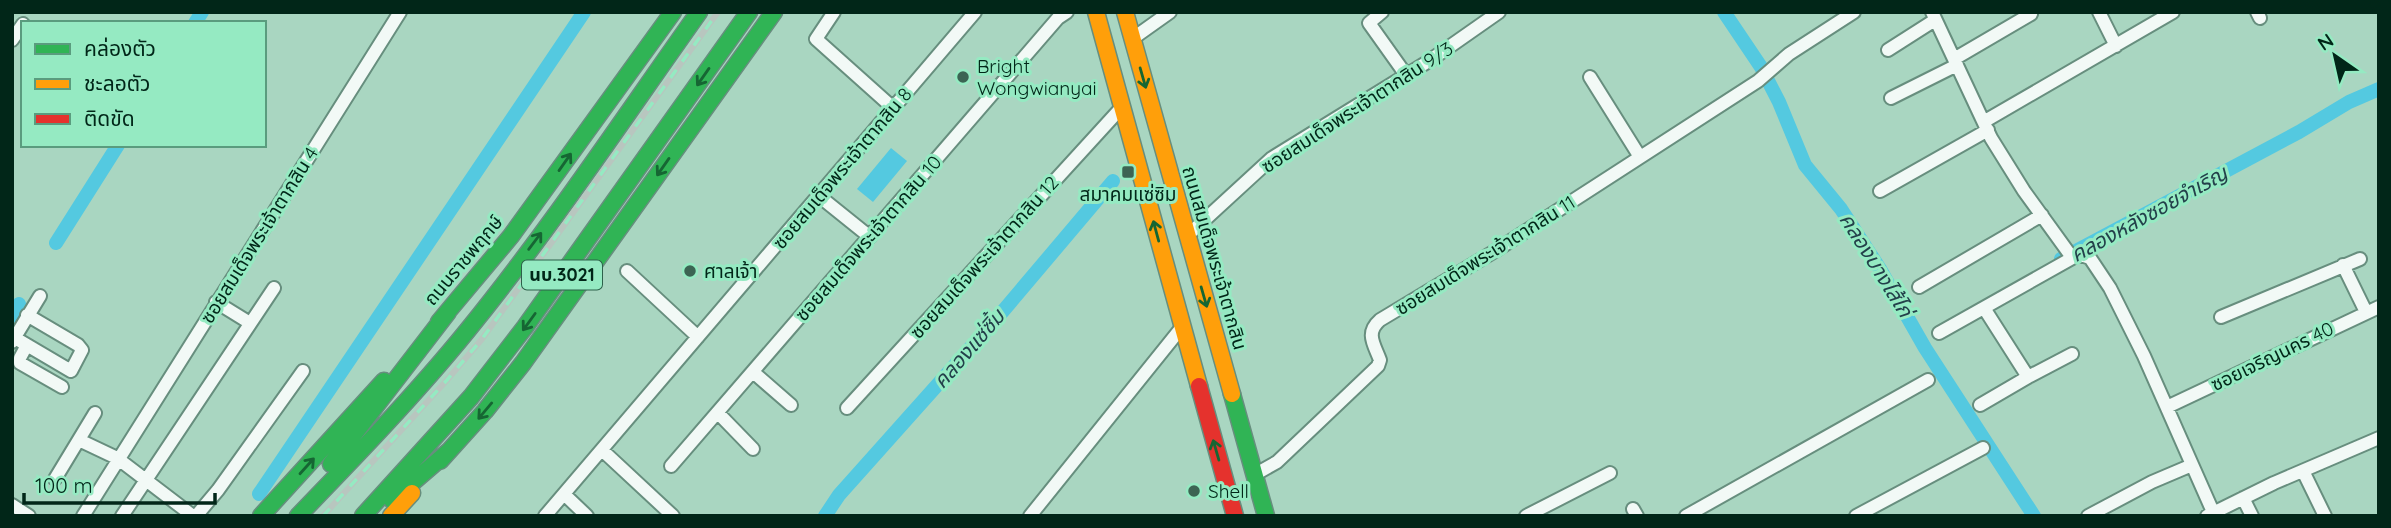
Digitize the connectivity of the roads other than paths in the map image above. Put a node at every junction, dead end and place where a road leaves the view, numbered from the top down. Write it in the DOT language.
graph roads {
  1 [pos="400,12"];
  2 [pos="673,12"];
  3 [pos="699,12"];
  4 [pos="774,12"];
  5 [pos="834,12"];
  6 [pos="975,12"];
  7 [pos="1067,12"];
  8 [pos="1096,12"];
  9 [pos="1125,12"];
  10 [pos="1170,12"];
  11 [pos="1382,12"];
  12 [pos="1499,12"];
  13 [pos="1854,12"];
  14 [pos="2099,12"];
  15 [pos="2173,12"];
  16 [pos="2031,14"];
  17 [pos="1933,16"];
  18 [pos="746,17"];
  19 [pos="1132,39"];
  20 [pos="2116,46"];
  21 [pos="1888,50"];
  22 [pos="1956,62"];
  23 [pos="1406,75"];
  24 [pos="1590,77"];
  25 [pos="1891,98"];
  26 [pos="892,107"];
  27 [pos="1122,107"];
  28 [pos="1987,126"];
  29 [pos="1640,157"];
  30 [pos="1880,191"];
  31 [pos="819,196"];
  32 [pos="2042,215"];
  33 [pos="1188,236"];
  34 [pos="870,237"];
  35 [pos="2070,253"];
  36 [pos="2360,259"];
  37 [pos="2343,265"];
  38 [pos="627,271"];
  39 [pos="1919,287"];
  40 [pos="274,288"];
  41 [pos="40,296"];
  42 [pos="216,302"];
  43 [pos="1984,308"];
  44 [pos="2372,309"];
  45 [pos="448,312"];
  46 [pos="27,315"];
  47 [pos="2221,317"];
  48 [pos="250,323"];
  49 [pos="1182,327"];
  50 [pos="1939,334"];
  51 [pos="698,337"];
  52 [pos="13,340"];
  53 [pos="27,345"];
  54 [pos="2072,354"];
  55 [pos="71,371"];
  56 [pos="303,371"];
  57 [pos="753,372"];
  58 [pos="2028,377"];
  59 [pos="1928,380"];
  60 [pos="791,405"];
  61 [pos="1980,405"];
  62 [pos="2166,407"];
  63 [pos="847,408"];
  64 [pos="95,413"];
  65 [pos="718,413"];
  66 [pos="2379,438"];
  67 [pos="79,440"];
  68 [pos="1983,448"];
  69 [pos="753,449"];
  70 [pos="602,450"];
  71 [pos="449,451"];
  72 [pos="117,458"];
  73 [pos="2192,465"];
  74 [pos="671,466"];
  75 [pos="2303,471"];
  76 [pos="1610,473"];
  77 [pos="1254,475"];
  78 [pos="55,478"];
  79 [pos="145,480"];
  80 [pos="564,494"];
  81 [pos="2243,498"];
  82 [pos="12,505"];
  83 [pos="2210,514"];
  84 [pos="25,515"];
  85 [pos="669,515"];
  86 [pos="83,516"];
  87 [pos="122,516"];
  88 [pos="195,516"];
  89 [pos="261,516"];
  90 [pos="291,516"];
  91 [pos="298,516"];
  92 [pos="362,516"];
  93 [pos="374,516"];
  94 [pos="391,516"];
  95 [pos="545,516"];
  96 [pos="587,516"];
  97 [pos="1030,516"];
  98 [pos="1235,516"];
  99 [pos="1266,516"];
  100 [pos="1526,516"];
  101 [pos="1686,516"];
  102 [pos="1856,516"];
  103 [pos="2088,516"];
  104 [pos="2252,516"];
  105 [pos="2325,516"];
  1 -- 42 [label="street, ซอยสมเด็จพระเจ้าตากสิน 4"];
  45 -- 2 [label="main road, ถนนราชพฤกษ์ / นบ.3021, one-way"];
  91 -- 3 [label="main road, นบ.3021, one-way"];
  4 -- 71 [label="main road, นบ.3021, one-way"];
  5 -- 26 [label="street"];
  6 -- 26 [label="street, ซอยสมเด็จพระเจ้าตากสิน 8"];
  7 -- 34 [label="street, ซอยสมเด็จพระเจ้าตากสิน 10"];
  8 -- 27 [label="main road"];
  9 -- 19 [label="main road, ถนนสมเด็จพระเจ้าตากสิน"];
  10 -- 19 [label="street"];
  11 -- 23 [label="street"];
  12 -- 23 [label="street, ซอยสมเด็จพระเจ้าตากสิน 9/3"];
  13 -- 29 [label="street, ซอยสมเด็จพระเจ้าตากสิน 11"];
  14 -- 20 [label="street"];
  15 -- 20 [label="street"];
  16 -- 22 [label="street"];
  17 -- 21 [label="street"];
  17 -- 22 [label="street"];
  18 -- 92 [label="main road, นบ.3021, one-way"];
  19 -- 33 [label="main road, ถนนสมเด็จพระเจ้าตากสิน, one-way"];
  20 -- 28 [label="street"];
  22 -- 25 [label="street"];
  22 -- 28 [label="street"];
  23 -- 33 [label="street, ซอยสมเด็จพระเจ้าตากสิน 9/3"];
  24 -- 29 [label="street"];
  26 -- 31 [label="street, ซอยสมเด็จพระเจ้าตากสิน 8"];
  49 -- 27 [label="main road, one-way"];
  27 -- 63 [label="street, ซอยสมเด็จพระเจ้าตากสิน 12"];
  28 -- 30 [label="street"];
  28 -- 32 [label="street"];
  29 -- 77 [label="street, ซอยสมเด็จพระเจ้าตากสิน 11"];
  31 -- 34 [label="street"];
  31 -- 51 [label="street, ซอยสมเด็จพระเจ้าตากสิน 8"];
  32 -- 35 [label="street"];
  32 -- 39 [label="street"];
  33 -- 77 [label="main road, ถนนสมเด็จพระเจ้าตากสิน, one-way"];
  34 -- 57 [label="street, ซอยสมเด็จพระเจ้าตากสิน 10"];
  35 -- 43 [label="street"];
  35 -- 62 [label="street"];
  36 -- 37 [label="street"];
  37 -- 44 [label="street"];
  37 -- 47 [label="street"];
  38 -- 51 [label="street"];
  40 -- 48 [label="street"];
  41 -- 46 [label="street"];
  42 -- 48 [label="street"];
  42 -- 72 [label="street, ซอยสมเด็จพระเจ้าตากสิน 4"];
  43 -- 50 [label="street"];
  43 -- 58 [label="street"];
  44 -- 62 [label="street, ซอยเจริญนคร 40"];
  89 -- 45 [label="main road, ถนนราชพฤกษ์ / นบ.3021, one-way"];
  45 -- 90 [label="main road"];
  46 -- 52 [label="street"];
  46 -- 55 [label="street"];
  48 -- 79 [label="street"];
  49 -- 97 [label="street"];
  98 -- 49 [label="main road, one-way"];
  51 -- 70 [label="street, ซอยสมเด็จพระเจ้าตากสิน 8"];
  52 -- 53 [label="street"];
  53 -- 55 [label="street"];
  53 -- 55 [label="street"];
  54 -- 58 [label="street"];
  56 -- 88 [label="street"];
  57 -- 60 [label="street"];
  57 -- 65 [label="street, ซอยสมเด็จพระเจ้าตากสิน 10"];
  58 -- 61 [label="street"];
  59 -- 101 [label="street"];
  62 -- 73 [label="street"];
  64 -- 67 [label="street"];
  65 -- 69 [label="street"];
  65 -- 74 [label="street, ซอยสมเด็จพระเจ้าตากสิน 10"];
  66 -- 75 [label="street"];
  67 -- 72 [label="street"];
  67 -- 78 [label="street"];
  68 -- 102 [label="street"];
  70 -- 80 [label="street, ซอยสมเด็จพระเจ้าตากสิน 8"];
  70 -- 85 [label="street"];
  71 -- 93 [label="main road"];
  71 -- 94 [label="main road, นบ.3021"];
  72 -- 79 [label="street"];
  72 -- 86 [label="street, ซอยสมเด็จพระเจ้าตากสิน 4"];
  73 -- 83 [label="street"];
  73 -- 103 [label="street"];
  75 -- 81 [label="street"];
  75 -- 105 [label="street"];
  76 -- 100 [label="street"];
  77 -- 99 [label="main road, ถนนสมเด็จพระเจ้าตากสิน"];
  79 -- 87 [label="street"];
  79 -- 88 [label="street"];
  80 -- 95 [label="street, ซอยสมเด็จพระเจ้าตากสิน 8"];
  80 -- 96 [label="street"];
  81 -- 83 [label="street"];
  81 -- 104 [label="street"];
  82 -- 84 [label="street"];
}
